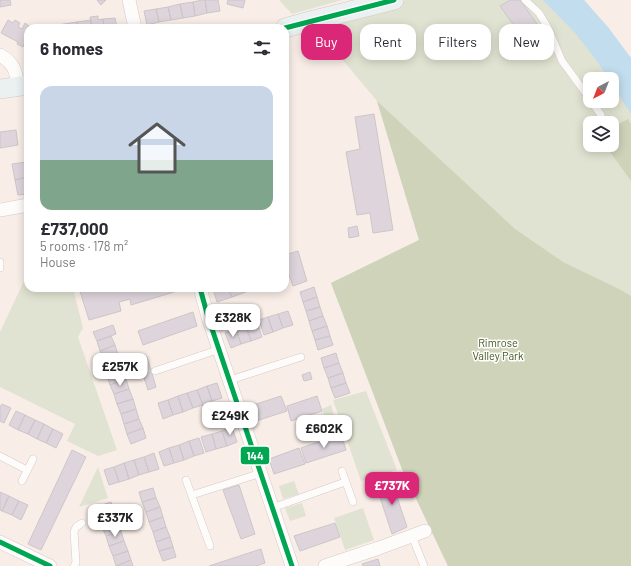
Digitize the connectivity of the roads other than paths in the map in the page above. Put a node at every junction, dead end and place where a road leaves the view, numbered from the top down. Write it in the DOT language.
graph roads {
  1 [pos="129,0"];
  2 [pos="394,0"];
  3 [pos="525,0"];
  4 [pos="134,24"];
  5 [pos="289,27"];
  6 [pos="0,55"];
  7 [pos="15,87"];
  8 [pos="583,89"];
  9 [pos="596,108"];
  10 [pos="601,115"];
  11 [pos="24,206"];
  12 [pos="0,210"];
  13 [pos="0,262"];
  14 [pos="0,268"];
  15 [pos="201,292"];
  16 [pos="220,349"];
  17 [pos="301,357"];
  18 [pos="155,371"];
  19 [pos="230,380"];
  20 [pos="0,456"];
  21 [pos="33,459"];
  22 [pos="28,470"];
  23 [pos="342,471"];
  24 [pos="261,473"];
  25 [pos="186,480"];
  26 [pos="22,481"];
  27 [pos="345,482"];
  28 [pos="192,495"];
  29 [pos="353,502"];
  30 [pos="272,508"];
  31 [pos="82,524"];
  32 [pos="425,531"];
  33 [pos="412,536"];
  34 [pos="1,544"];
  35 [pos="210,546"];
  36 [pos="328,565"];
  37 [pos="50,566"];
  38 [pos="74,566"];
  39 [pos="292,566"];
  40 [pos="424,566"];
  1 -- 4 [label="street"];
  2 -- 5 [label="main road"];
  3 -- 8 [label="lane"];
  6 -- 7 [label="street"];
  9 -- 10 [label="lane"];
  11 -- 12 [label="street"];
  13 -- 14 [label="lane"];
  15 -- 16 [label="street"];
  16 -- 18 [label="lane"];
  16 -- 19 [label="street"];
  17 -- 19 [label="lane"];
  19 -- 24 [label="street"];
  20 -- 22 [label="lane"];
  21 -- 22 [label="lane"];
  22 -- 26 [label="lane"];
  23 -- 27 [label="lane"];
  24 -- 28 [label="lane"];
  24 -- 30 [label="street"];
  25 -- 28 [label="lane"];
  27 -- 29 [label="lane"];
  27 -- 30 [label="lane"];
  28 -- 35 [label="lane"];
  30 -- 39 [label="street"];
  31 -- 38 [label="lane"];
  32 -- 33 [label="street"];
  33 -- 36 [label="street"];
  33 -- 40 [label="lane"];
  34 -- 37 [label="street"];
}
